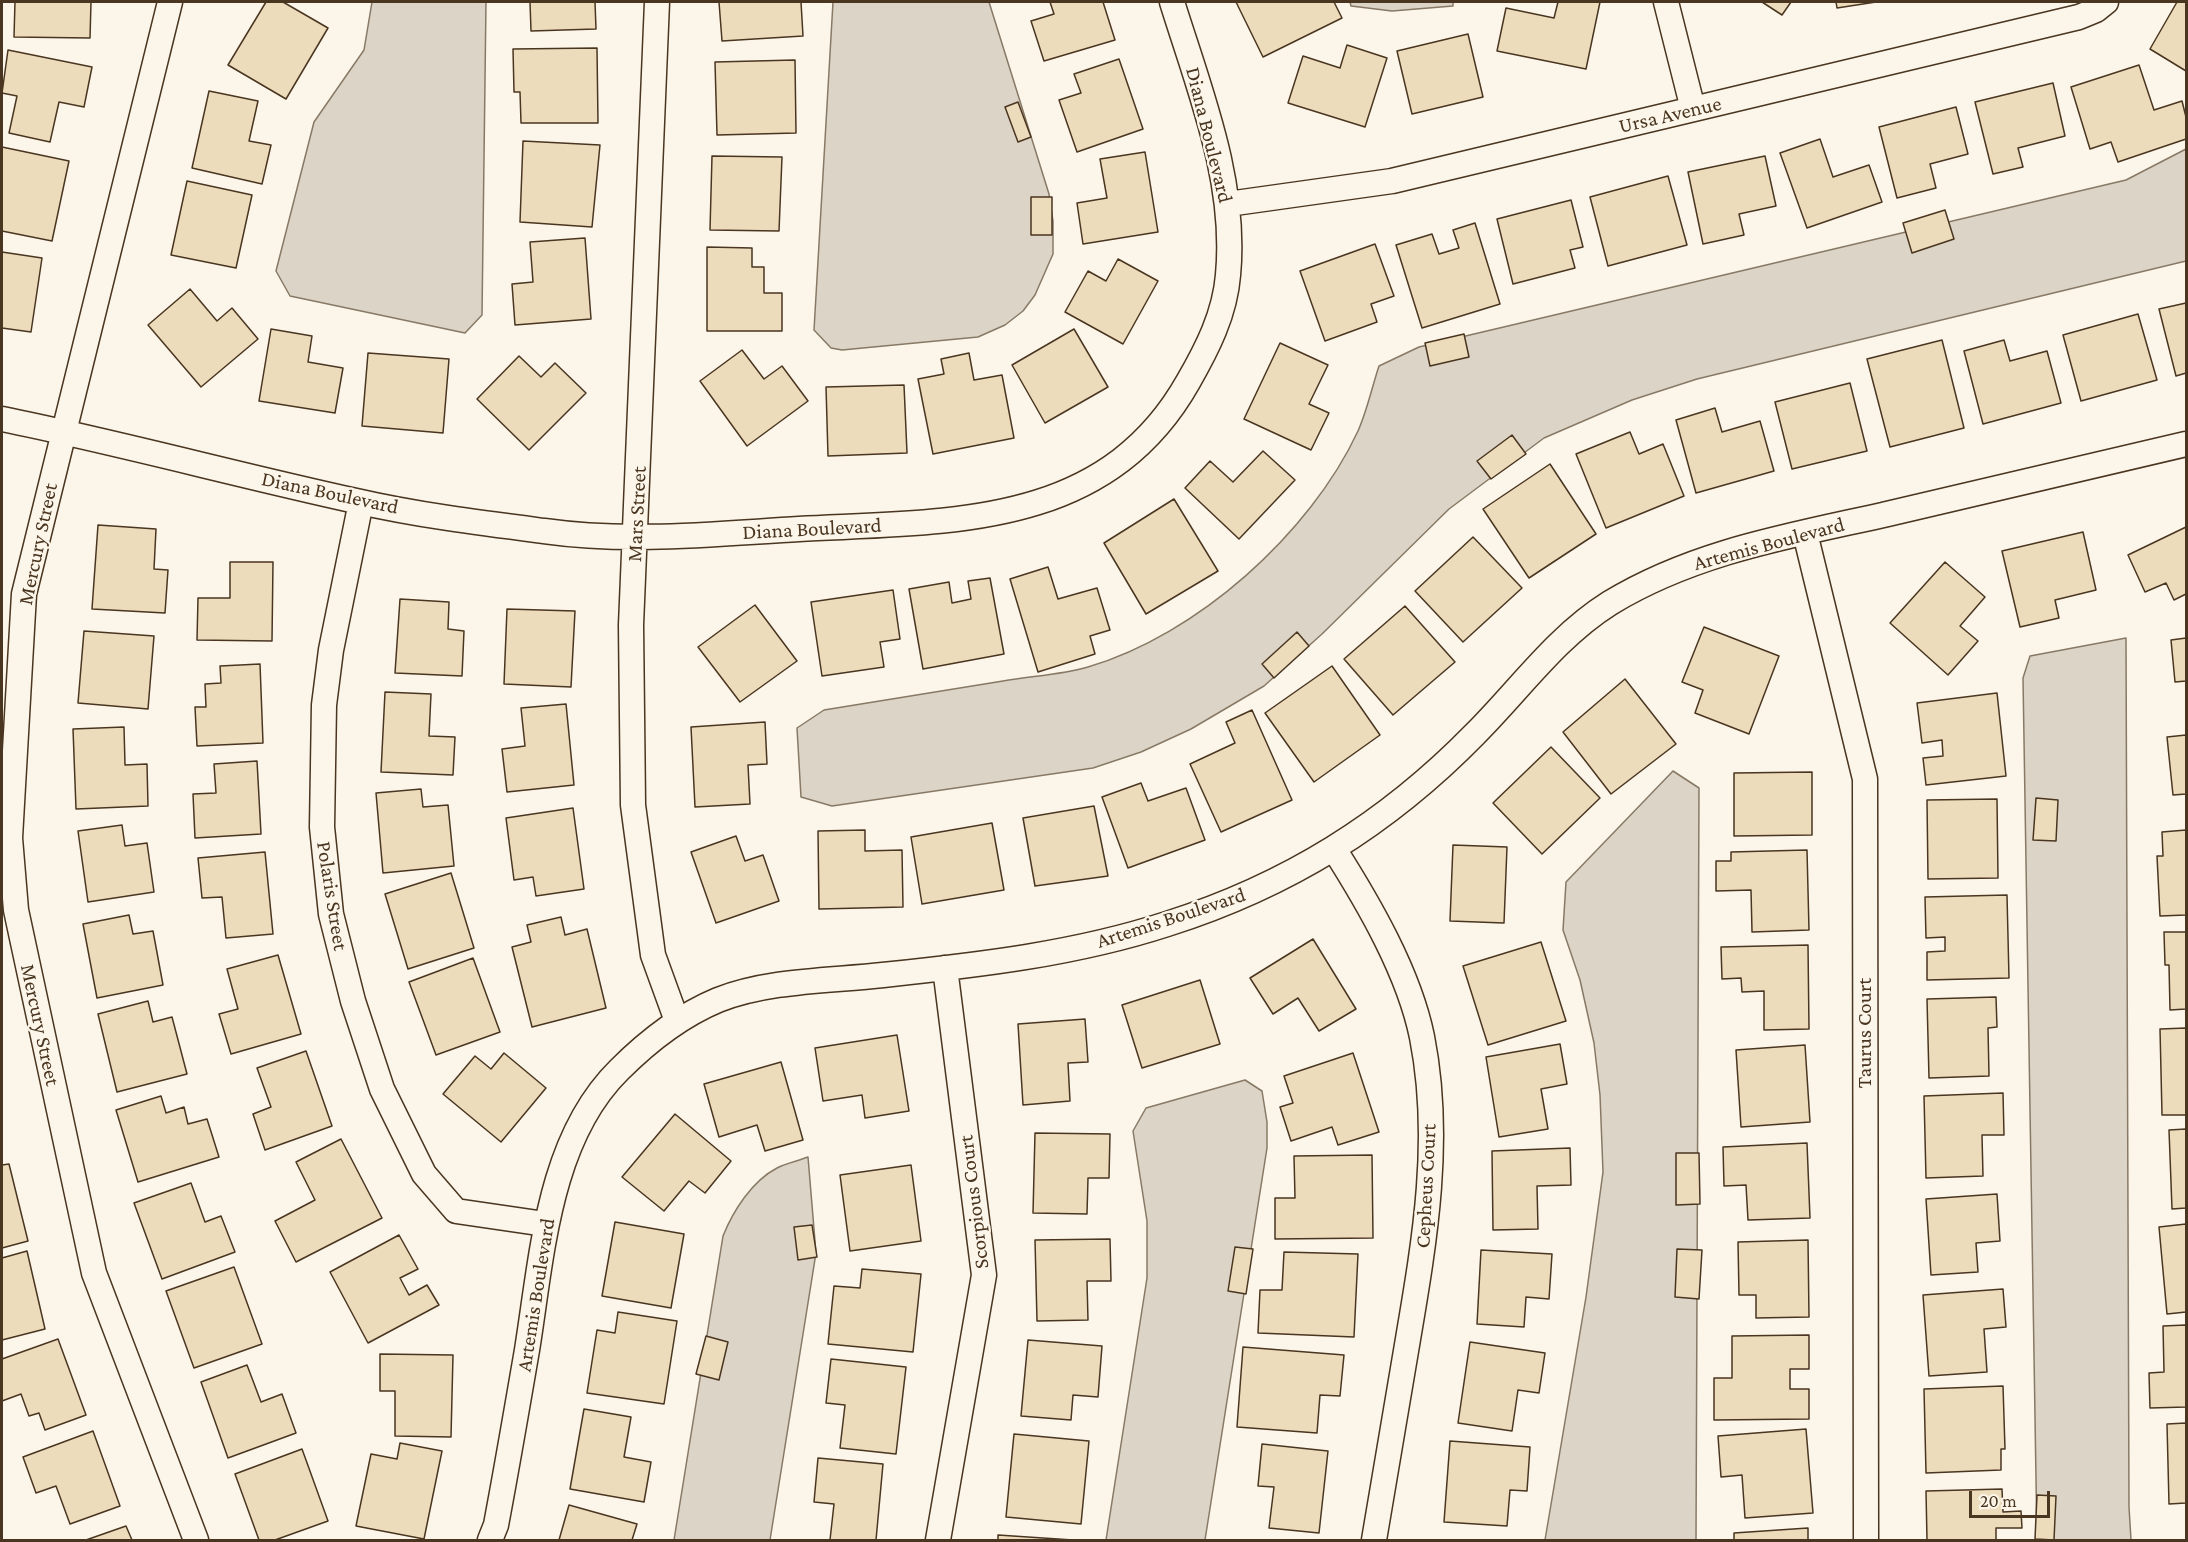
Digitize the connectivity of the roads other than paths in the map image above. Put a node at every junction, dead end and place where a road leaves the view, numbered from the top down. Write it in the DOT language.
graph roads {
  1 [pos="170,2"];
  2 [pos="657,2"];
  3 [pos="1172,2"];
  4 [pos="1666,2"];
  5 [pos="2106,2"];
  6 [pos="1693,109"];
  7 [pos="1228,204"];
  8 [pos="2,419"];
  9 [pos="63,431"];
  10 [pos="2187,444"];
  11 [pos="361,502"];
  12 [pos="1805,533"];
  13 [pos="635,539"];
  14 [pos="1334,849"];
  15 [pos="945,968"];
  16 [pos="677,1022"];
  17 [pos="545,1224"];
  18 [pos="196,1540"];
  19 [pos="490,1540"];
  20 [pos="938,1540"];
  21 [pos="1374,1540"];
  22 [pos="1866,1540"];
  1 -- 9 [label="street, Mercury Street"];
  2 -- 13 [label="street, Mars Street"];
  3 -- 7 [label="street, Diana Boulevard"];
  4 -- 6 [label="street"];
  5 -- 6 [label="street, Ursa Avenue"];
  6 -- 7 [label="street, Ursa Avenue"];
  7 -- 13 [label="street, Diana Boulevard"];
  8 -- 9 [label="street, Diana Boulevard"];
  9 -- 11 [label="street, Diana Boulevard"];
  9 -- 18 [label="street, Mercury Street"];
  10 -- 12 [label="street, Artemis Boulevard"];
  11 -- 13 [label="street, Diana Boulevard"];
  11 -- 17 [label="street, Polaris Street"];
  12 -- 14 [label="street, Artemis Boulevard"];
  12 -- 22 [label="street, Taurus Court"];
  13 -- 16 [label="street, Mars Street"];
  14 -- 15 [label="street, Artemis Boulevard"];
  14 -- 21 [label="street, Cepheus Court"];
  15 -- 16 [label="street, Artemis Boulevard"];
  15 -- 20 [label="street, Scorpious Court"];
  16 -- 17 [label="street, Artemis Boulevard"];
  17 -- 19 [label="street, Artemis Boulevard"];
}
